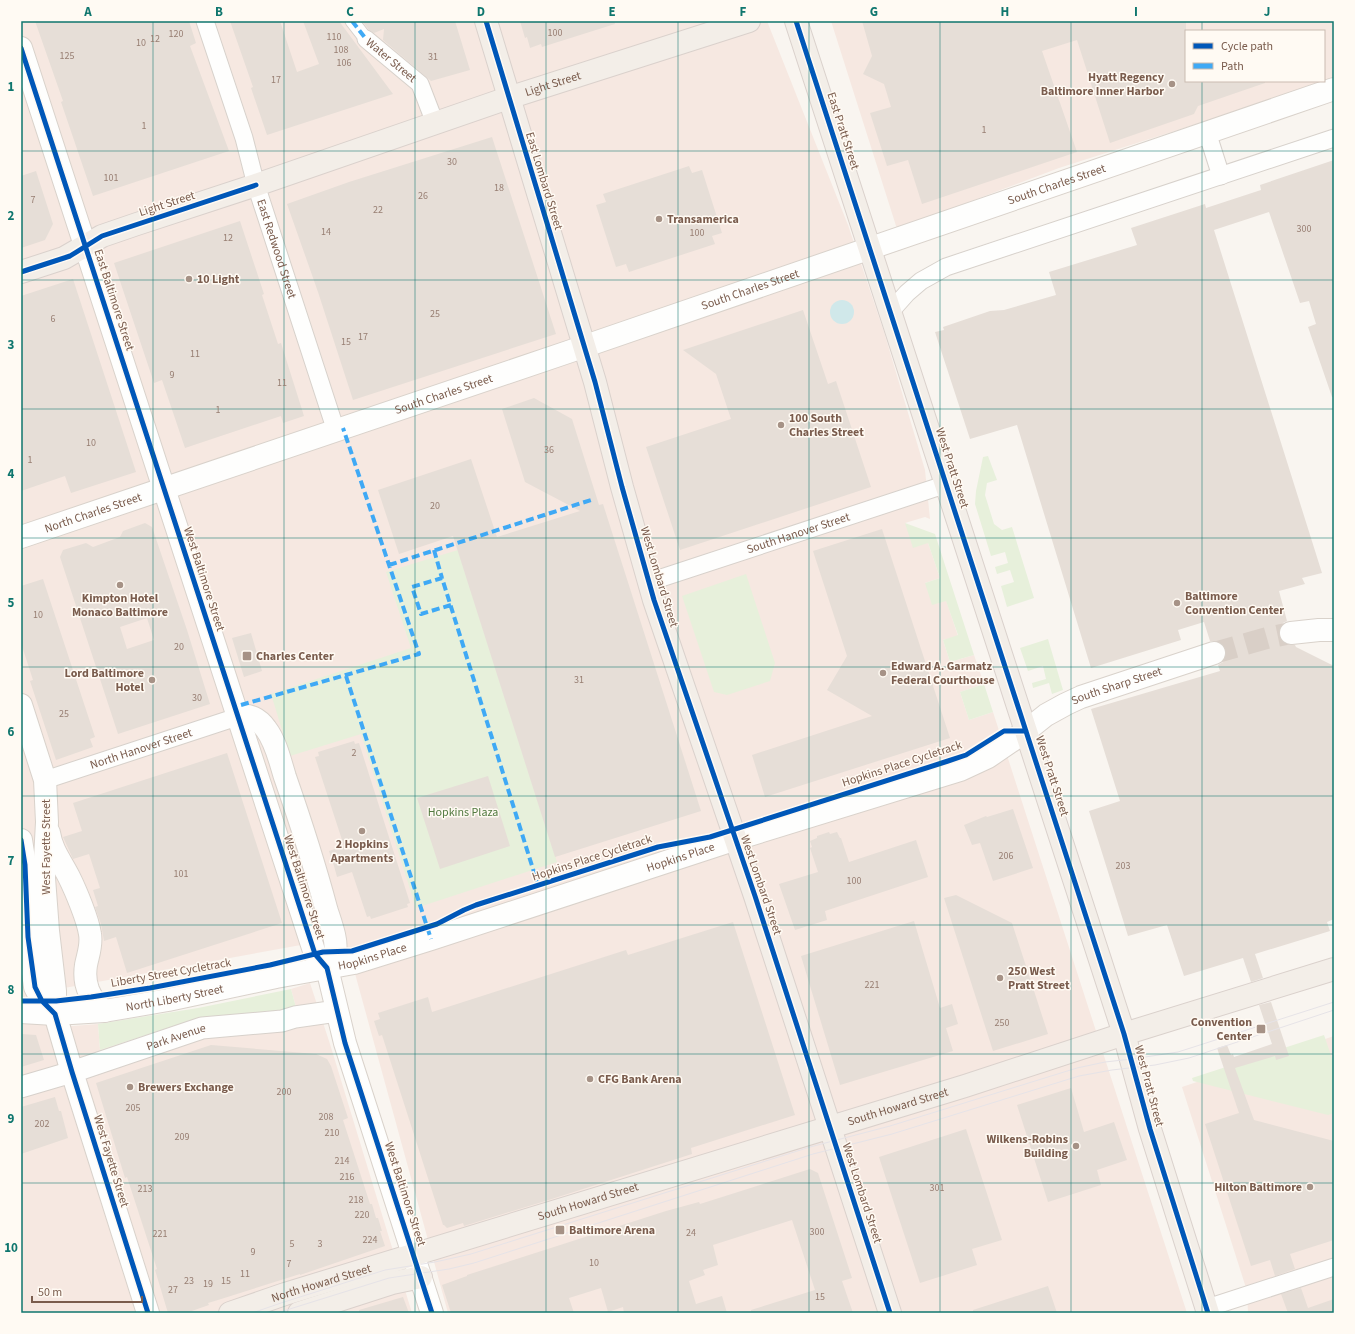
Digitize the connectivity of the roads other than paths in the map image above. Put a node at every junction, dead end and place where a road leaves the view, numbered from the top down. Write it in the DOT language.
graph roads {
  1 [pos="205,21"];
  2 [pos="352,21"];
  3 [pos="486,21"];
  4 [pos="749,21"];
  5 [pos="796,21"];
  6 [pos="366,39"];
  7 [pos="21,48"];
  8 [pos="1334,90"];
  9 [pos="508,98"];
  10 [pos="435,123"];
  11 [pos="1207,132"];
  12 [pos="1334,138"];
  13 [pos="1221,176"];
  14 [pos="256,185"];
  15 [pos="86,245"];
  16 [pos="870,248"];
  17 [pos="21,272"];
  18 [pos="891,311"];
  19 [pos="584,346"];
  20 [pos="336,431"];
  21 [pos="946,484"];
  22 [pos="165,489"];
  23 [pos="21,537"];
  24 [pos="649,582"];
  25 [pos="1334,630"];
  26 [pos="1291,632"];
  27 [pos="1214,653"];
  28 [pos="21,705"];
  29 [pos="237,717"];
  30 [pos="1026,731"];
  31 [pos="45,780"];
  32 [pos="47,822"];
  33 [pos="736,839"];
  34 [pos="22,844"];
  35 [pos="44,878"];
  36 [pos="327,968"];
  37 [pos="1334,969"];
  38 [pos="104,1011"];
  39 [pos="337,1011"];
  40 [pos="21,1012"];
  41 [pos="55,1014"];
  42 [pos="1124,1034"];
  43 [pos="72,1072"];
  44 [pos="21,1087"];
  45 [pos="830,1127"];
  46 [pos="414,1254"];
  47 [pos="1334,1268"];
  48 [pos="421,1277"];
  49 [pos="1203,1311"];
  50 [pos="148,1313"];
  51 [pos="230,1313"];
  52 [pos="299,1313"];
  53 [pos="432,1313"];
  54 [pos="890,1313"];
  1 -- 14 [label="street, East Redwood Street"];
  2 -- 6 [label="street, Water Street"];
  3 -- 9 [label="main road, East Lombard Street"];
  4 -- 9 [label="main road, Light Street"];
  5 -- 16 [label="main road, East Pratt Street"];
  6 -- 10 [label="street, Water Street"];
  7 -- 15 [label="main road, East Baltimore Street"];
  8 -- 11 [label="main road, South Charles Street"];
  9 -- 10 [label="main road, Light Street"];
  9 -- 19 [label="main road, East Lombard Street"];
  10 -- 14 [label="main road, Light Street"];
  11 -- 13 [label="street"];
  11 -- 16 [label="main road, South Charles Street"];
  12 -- 13 [label="street"];
  13 -- 18 [label="street"];
  14 -- 15 [label="main road, Light Street"];
  14 -- 20 [label="street, East Redwood Street"];
  15 -- 17 [label="main road, Light Street"];
  15 -- 22 [label="main road, East Baltimore Street"];
  16 -- 18 [label="main road, West Pratt Street"];
  16 -- 19 [label="main road, South Charles Street"];
  18 -- 21 [label="main road, West Pratt Street"];
  19 -- 20 [label="main road, South Charles Street"];
  19 -- 24 [label="main road, West Lombard Street"];
  20 -- 22 [label="main road, South Charles Street"];
  21 -- 24 [label="street, South Hanover Street"];
  21 -- 30 [label="main road, West Pratt Street"];
  22 -- 23 [label="main road, North Charles Street"];
  22 -- 29 [label="main road, West Baltimore Street"];
  24 -- 33 [label="main road, West Lombard Street"];
  25 -- 26 [label="main road"];
  27 -- 30 [label="main road, South Sharp Street"];
  28 -- 31 [label="main road, West Fayette Street"];
  29 -- 31 [label="street, North Hanover Street"];
  29 -- 36 [label="main road, West Baltimore Street"];
  30 -- 33 [label="main road, Hopkins Place"];
  30 -- 42 [label="main road, West Pratt Street"];
  31 -- 32 [label="main road, West Fayette Street"];
  32 -- 35 [label="main road, West Fayette Street"];
  32 -- 38 [label="main road"];
  33 -- 36 [label="main road, Hopkins Place"];
  33 -- 45 [label="main road, West Lombard Street"];
  34 -- 35 [label="main road"];
  34 -- 41 [label="main road"];
  35 -- 41 [label="main road, West Fayette Street"];
  36 -- 38 [label="main road, North Liberty Street"];
  36 -- 39 [label="main road, West Baltimore Street"];
  37 -- 42 [label="main road, South Howard Street"];
  38 -- 41 [label="main road, North Liberty Street"];
  39 -- 43 [label="street, Park Avenue"];
  39 -- 46 [label="main road, West Baltimore Street"];
  40 -- 41 [label="main road, North Liberty Street"];
  41 -- 43 [label="main road, West Fayette Street"];
  42 -- 45 [label="main road, South Howard Street"];
  42 -- 49 [label="main road, West Pratt Street"];
  43 -- 44 [label="street, Park Avenue"];
  43 -- 50 [label="main road, West Fayette Street"];
  45 -- 46 [label="main road, South Howard Street"];
  45 -- 54 [label="main road, West Lombard Street"];
  46 -- 48 [label="main road, West Baltimore Street"];
  46 -- 51 [label="main road, North Howard Street"];
  47 -- 49 [label="street"];
  48 -- 52 [label="main road, North Howard Street"];
  48 -- 53 [label="main road, West Baltimore Street"];
}
